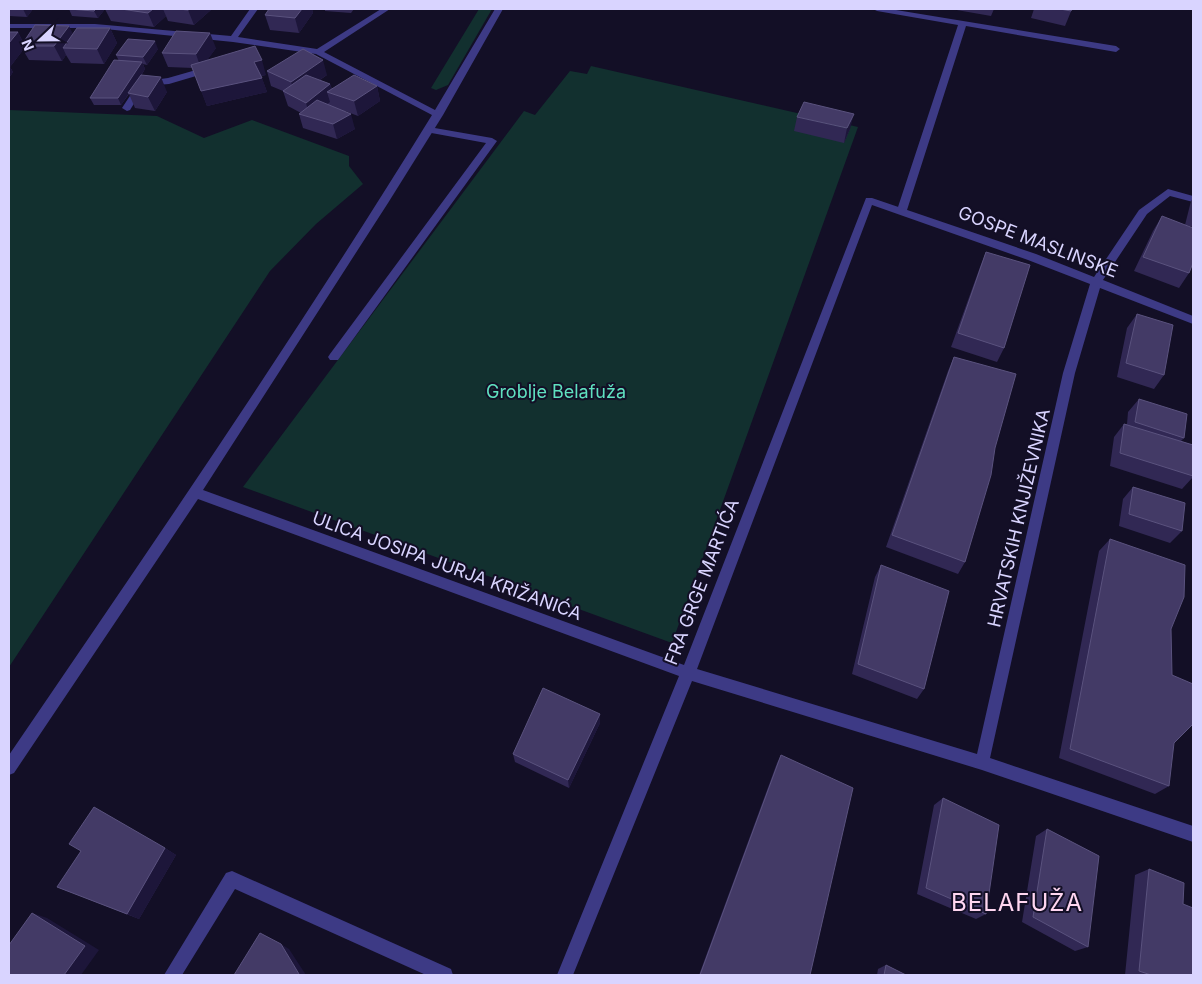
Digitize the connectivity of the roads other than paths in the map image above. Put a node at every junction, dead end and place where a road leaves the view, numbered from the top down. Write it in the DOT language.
graph roads {
  1 [pos="254,9"];
  2 [pos="386,9"];
  3 [pos="499,9"];
  4 [pos="877,9"];
  5 [pos="963,23"];
  6 [pos="9,26"];
  7 [pos="233,39"];
  8 [pos="264,43"];
  9 [pos="1116,49"];
  10 [pos="318,52"];
  11 [pos="247,53"];
  12 [pos="216,67"];
  13 [pos="127,108"];
  14 [pos="438,115"];
  15 [pos="429,130"];
  16 [pos="1193,198"];
  17 [pos="869,200"];
  18 [pos="902,210"];
  19 [pos="1096,282"];
  20 [pos="1193,320"];
  21 [pos="334,357"];
  22 [pos="194,492"];
  23 [pos="688,672"];
  24 [pos="982,763"];
  25 [pos="9,768"];
  26 [pos="1193,834"];
  27 [pos="172,975"];
  28 [pos="446,975"];
  29 [pos="565,975"];
  1 -- 7 [label="street"];
  2 -- 10 [label="street"];
  3 -- 14 [label="street"];
  4 -- 5 [label="street"];
  5 -- 9 [label="street"];
  5 -- 18 [label="street"];
  6 -- 7 [label="street"];
  7 -- 8 [label="street"];
  8 -- 10 [label="street"];
  8 -- 11 [label="street"];
  10 -- 14 [label="street"];
  12 -- 13 [label="street"];
  14 -- 15 [label="street"];
  15 -- 21 [label="street"];
  15 -- 22 [label="street"];
  16 -- 19 [label="street, HRVATSKIH KNJIŽEVNIKA"];
  17 -- 18 [label="street, GOSPE MASLINSKE"];
  17 -- 23 [label="street, FRA GRGE MARTIĆA"];
  18 -- 19 [label="street, GOSPE MASLINSKE"];
  19 -- 20 [label="street, GOSPE MASLINSKE"];
  19 -- 24 [label="street, HRVATSKIH KNJIŽEVNIKA"];
  22 -- 23 [label="street, ULICA JOSIPA JURJA KRIŽANIĆA"];
  22 -- 25 [label="street"];
  23 -- 24 [label="street, ULICA JOSIPA JURJA KRIŽANIĆA"];
  23 -- 29 [label="street, FRA GRGE MARTIĆA"];
  24 -- 26 [label="street, ULICA JOSIPA JURJA KRIŽANIĆA"];
  27 -- 28 [label="street"];
}
